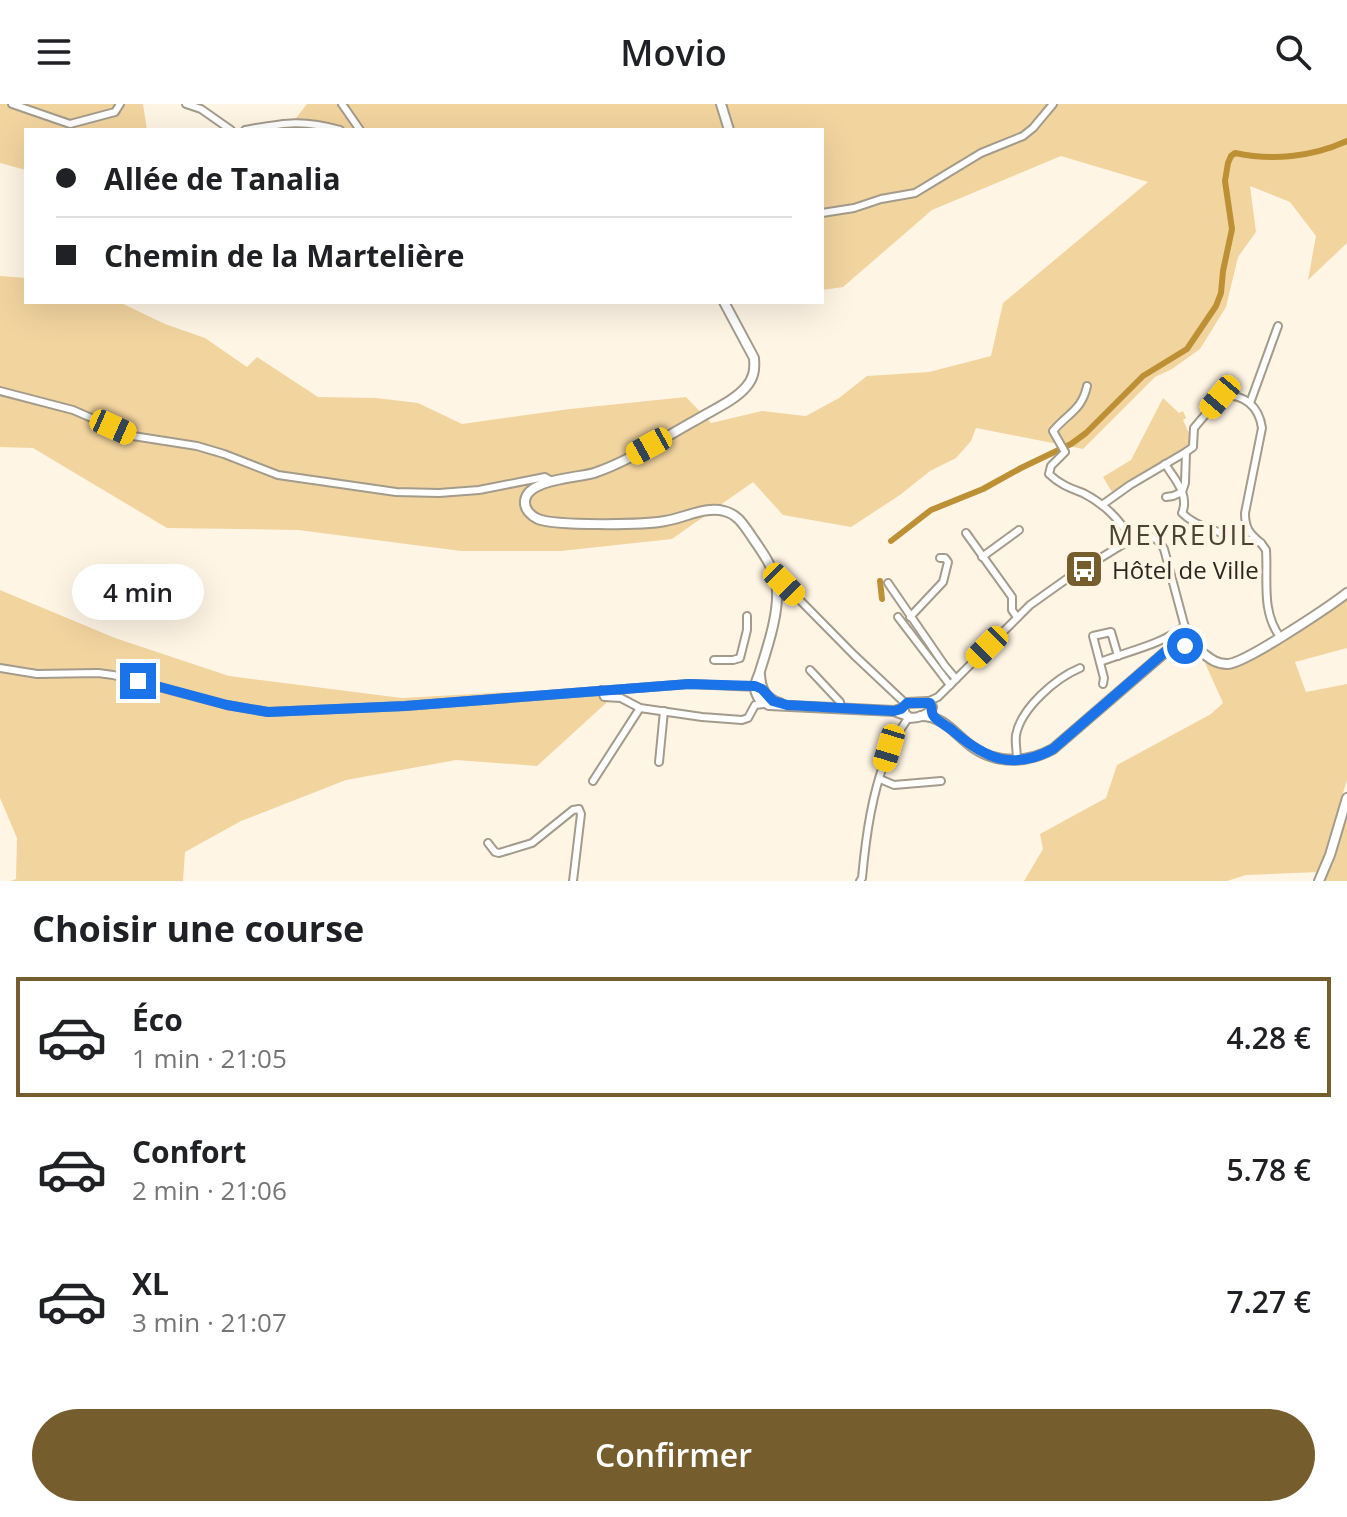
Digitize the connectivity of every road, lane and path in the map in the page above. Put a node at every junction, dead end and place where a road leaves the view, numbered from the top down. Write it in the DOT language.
graph roads {
  1 [pos="12,104"];
  2 [pos="120,104"];
  3 [pos="186,104"];
  4 [pos="342,104"];
  5 [pos="721,104"];
  6 [pos="1053,104"];
  7 [pos="228,128"];
  8 [pos="258,128"];
  9 [pos="332,128"];
  10 [pos="359,128"];
  11 [pos="728,128"];
  12 [pos="824,213"];
  13 [pos="725,304"];
  14 [pos="1278,326"];
  15 [pos="1087,386"];
  16 [pos="0,391"];
  17 [pos="1250,403"];
  18 [pos="1186,452"];
  19 [pos="1162,465"];
  20 [pos="552,481"];
  21 [pos="518,482"];
  22 [pos="1182,492"];
  23 [pos="527,494"];
  24 [pos="1166,497"];
  25 [pos="1102,505"];
  26 [pos="1019,530"];
  27 [pos="966,533"];
  28 [pos="1129,538"];
  29 [pos="1261,543"];
  30 [pos="982,557"];
  31 [pos="940,558"];
  32 [pos="776,582"];
  33 [pos="888,583"];
  34 [pos="1347,593"];
  35 [pos="747,616"];
  36 [pos="898,617"];
  37 [pos="910,617"];
  38 [pos="1017,617"];
  39 [pos="1183,628"];
  40 [pos="1280,637"];
  41 [pos="1186,646"];
  42 [pos="1118,656"];
  43 [pos="714,660"];
  44 [pos="1100,662"];
  45 [pos="0,668"];
  46 [pos="1080,668"];
  47 [pos="810,670"];
  48 [pos="956,679"];
  49 [pos="1103,684"];
  50 [pos="950,685"];
  51 [pos="758,688"];
  52 [pos="601,692"];
  53 [pos="765,704"];
  54 [pos="787,705"];
  55 [pos="640,708"];
  56 [pos="841,708"];
  57 [pos="932,709"];
  58 [pos="664,711"];
  59 [pos="906,711"];
  60 [pos="1017,760"];
  61 [pos="659,762"];
  62 [pos="880,779"];
  63 [pos="593,781"];
  64 [pos="941,781"];
  65 [pos="1347,798"];
  66 [pos="488,843"];
  67 [pos="573,881"];
  68 [pos="860,881"];
  69 [pos="1319,881"];
  1 -- 2 [label="street"];
  3 -- 7 [label="street"];
  4 -- 10 [label="street"];
  5 -- 11 [label="street"];
  6 -- 12 [label="street"];
  8 -- 9 [label="street"];
  13 -- 20 [label="street"];
  14 -- 17 [label="street"];
  15 -- 25 [label="street"];
  16 -- 21 [label="street"];
  17 -- 18 [label="street"];
  17 -- 29 [label="street"];
  18 -- 19 [label="street"];
  18 -- 22 [label="street"];
  19 -- 22 [label="street"];
  19 -- 25 [label="street"];
  20 -- 21 [label="street"];
  20 -- 23 [label="street"];
  21 -- 23 [label="street"];
  22 -- 24 [label="street"];
  22 -- 29 [label="street"];
  23 -- 32 [label="street"];
  25 -- 28 [label="street"];
  26 -- 30 [label="street"];
  27 -- 30 [label="street"];
  28 -- 38 [label="street"];
  28 -- 39 [label="street"];
  29 -- 40 [label="street"];
  30 -- 38 [label="street"];
  31 -- 37 [label="street"];
  32 -- 51 [label="street"];
  32 -- 59 [label="street"];
  33 -- 37 [label="street"];
  34 -- 40 [label="street"];
  35 -- 43 [label="street"];
  36 -- 50 [label="street"];
  37 -- 48 [label="street"];
  38 -- 48 [label="street"];
  39 -- 41 [label="street"];
  39 -- 42 [label="street"];
  40 -- 41 [label="street"];
  41 -- 60 [label="street"];
  42 -- 44 [label="street"];
  42 -- 44 [label="street"];
  44 -- 49 [label="street"];
  45 -- 52 [label="street"];
  46 -- 60 [label="street"];
  47 -- 56 [label="street"];
  48 -- 50 [label="street"];
  50 -- 57 [label="street"];
  51 -- 52 [label="street"];
  51 -- 53 [label="street"];
  51 -- 54 [label="street"];
  52 -- 55 [label="street"];
  53 -- 54 [label="street"];
  53 -- 58 [label="street"];
  54 -- 56 [label="street"];
  55 -- 58 [label="street"];
  55 -- 63 [label="street"];
  56 -- 59 [label="street"];
  57 -- 59 [label="street"];
  57 -- 59 [label="street"];
  57 -- 60 [label="street"];
  58 -- 61 [label="street"];
  59 -- 62 [label="street"];
  62 -- 64 [label="street"];
  62 -- 68 [label="street"];
  65 -- 69 [label="street"];
  66 -- 67 [label="street"];
}
